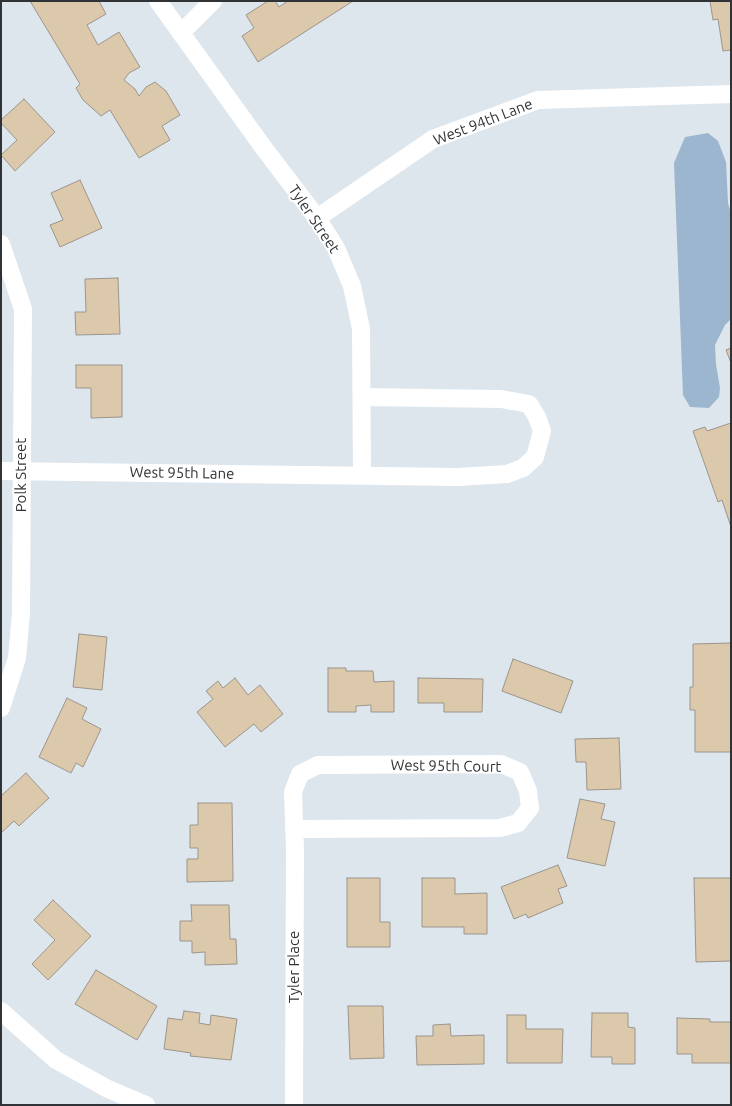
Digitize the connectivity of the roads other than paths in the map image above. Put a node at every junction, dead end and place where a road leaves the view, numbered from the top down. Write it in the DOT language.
graph roads {
  1 [pos="158,1"];
  2 [pos="213,1"];
  3 [pos="181,33"];
  4 [pos="731,94"];
  5 [pos="318,218"];
  6 [pos="1,244"];
  7 [pos="362,397"];
  8 [pos="1,471"];
  9 [pos="21,471"];
  10 [pos="362,475"];
  11 [pos="1,708"];
  12 [pos="294,829"];
  13 [pos="1,1011"];
  14 [pos="146,1105"];
  15 [pos="294,1105"];
  1 -- 3 [label="street, Tyler Street"];
  2 -- 3 [label="street"];
  3 -- 5 [label="street, Tyler Street"];
  4 -- 5 [label="street, West 94th Lane"];
  5 -- 7 [label="street, Tyler Street"];
  6 -- 9 [label="street, Polk Street"];
  7 -- 10 [label="street, Tyler Street"];
  7 -- 10 [label="street, West 95th Lane"];
  8 -- 9 [label="street, West 95th Lane"];
  9 -- 10 [label="street, West 95th Lane"];
  9 -- 11 [label="street, Polk Street"];
  12 -- 12 [label="street, West 95th Court"];
  12 -- 15 [label="street, Tyler Place"];
  13 -- 14 [label="street"];
}
